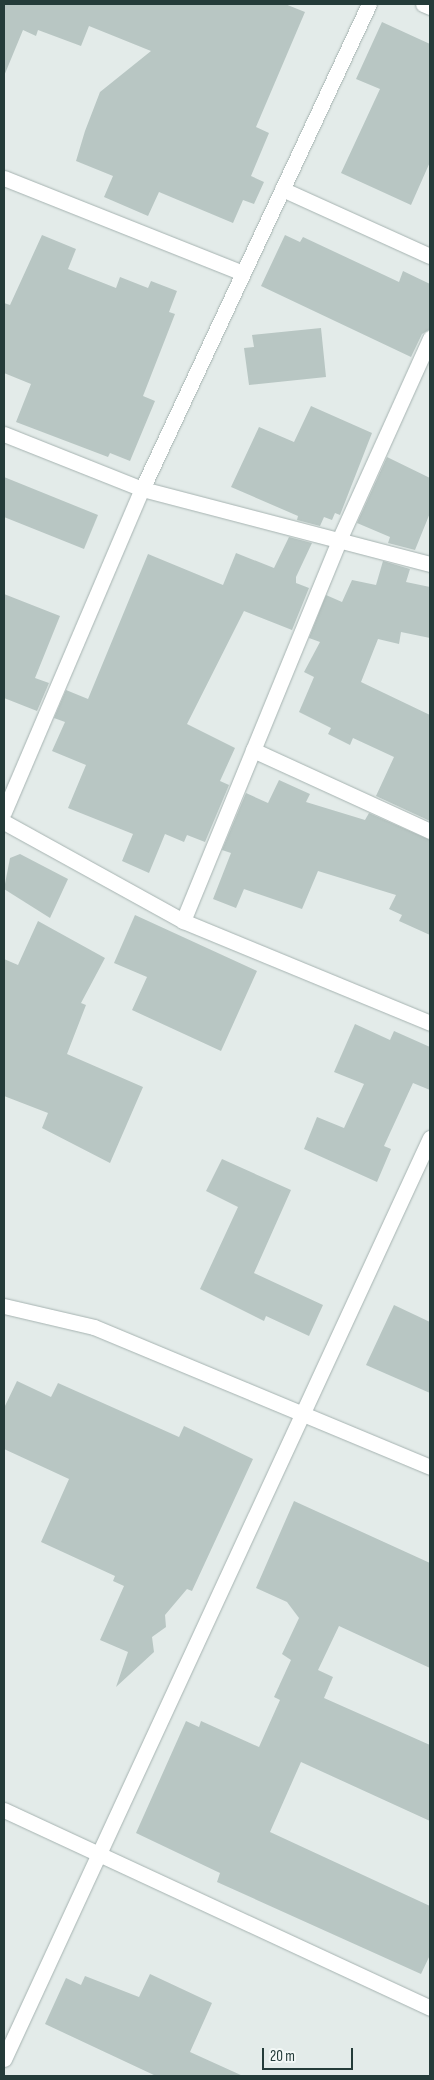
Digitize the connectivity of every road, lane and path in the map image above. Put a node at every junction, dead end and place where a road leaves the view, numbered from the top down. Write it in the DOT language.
graph roads {
  1 [pos="369,4"];
  2 [pos="423,4"];
  3 [pos="430,7"];
  4 [pos="4,178"];
  5 [pos="282,189"];
  6 [pos="430,256"];
  7 [pos="243,273"];
  8 [pos="430,338"];
  9 [pos="4,434"];
  10 [pos="142,489"];
  11 [pos="339,540"];
  12 [pos="430,564"];
  13 [pos="253,750"];
  14 [pos="4,812"];
  15 [pos="4,822"];
  16 [pos="430,831"];
  17 [pos="183,921"];
  18 [pos="430,1023"];
  19 [pos="430,1138"];
  20 [pos="4,1306"];
  21 [pos="304,1410"];
  22 [pos="430,1467"];
  23 [pos="4,1810"];
  24 [pos="101,1855"];
  25 [pos="430,2008"];
  26 [pos="4,2058"];
  1 -- 5 [label="street"];
  2 -- 3 [label="street"];
  4 -- 7 [label="street"];
  5 -- 6 [label="street"];
  5 -- 7 [label="street"];
  7 -- 10 [label="street"];
  8 -- 11 [label="street"];
  9 -- 10 [label="street"];
  10 -- 11 [label="street"];
  10 -- 14 [label="street"];
  11 -- 12 [label="street"];
  11 -- 13 [label="street"];
  13 -- 16 [label="street"];
  13 -- 17 [label="street"];
  15 -- 17 [label="street"];
  17 -- 18 [label="street"];
  19 -- 21 [label="street"];
  20 -- 21 [label="street"];
  21 -- 22 [label="street"];
  21 -- 24 [label="street"];
  23 -- 24 [label="street"];
  24 -- 25 [label="street"];
  24 -- 26 [label="street"];
}
